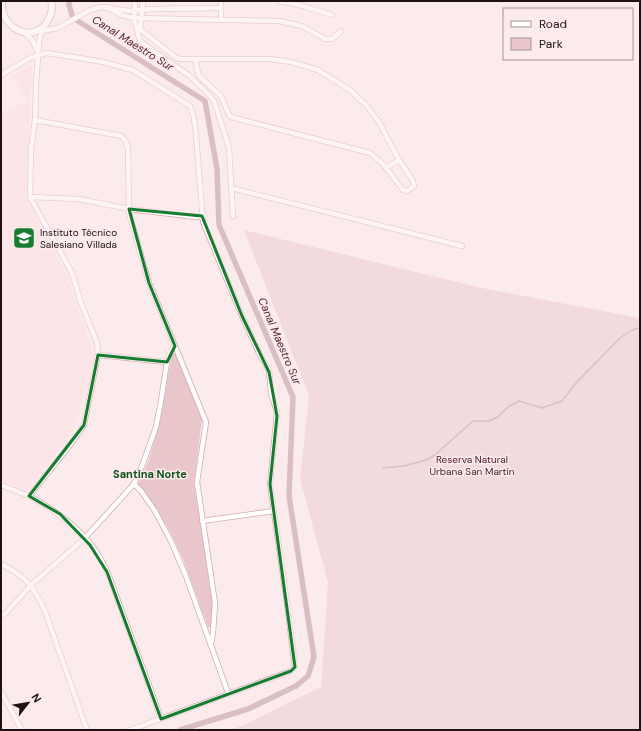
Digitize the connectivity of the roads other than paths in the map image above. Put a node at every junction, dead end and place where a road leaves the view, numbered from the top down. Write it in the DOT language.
graph roads {
  1 [pos="2,1"];
  2 [pos="51,1"];
  3 [pos="135,1"];
  4 [pos="143,1"];
  5 [pos="221,1"];
  6 [pos="279,1"];
  7 [pos="108,7"];
  8 [pos="221,8"];
  9 [pos="143,10"];
  10 [pos="135,11"];
  11 [pos="332,15"];
  12 [pos="2,16"];
  13 [pos="134,18"];
  14 [pos="142,18"];
  15 [pos="221,19"];
  16 [pos="138,27"];
  17 [pos="42,28"];
  18 [pos="56,28"];
  19 [pos="341,31"];
  20 [pos="25,33"];
  21 [pos="40,40"];
  22 [pos="33,41"];
  23 [pos="39,55"];
  24 [pos="196,59"];
  25 [pos="1,75"];
  26 [pos="35,120"];
  27 [pos="399,160"];
  28 [pos="386,168"];
  29 [pos="231,188"];
  30 [pos="30,197"];
  31 [pos="129,209"];
  32 [pos="202,216"];
  33 [pos="233,216"];
  34 [pos="462,246"];
  35 [pos="175,346"];
  36 [pos="98,355"];
  37 [pos="167,362"];
  38 [pos="134,484"];
  39 [pos="1,485"];
  40 [pos="29,496"];
  41 [pos="274,511"];
  42 [pos="202,521"];
  43 [pos="85,538"];
  44 [pos="1,564"];
  45 [pos="30,585"];
  46 [pos="1,616"];
  47 [pos="211,644"];
  48 [pos="1,692"];
  49 [pos="228,694"];
  50 [pos="161,719"];
  51 [pos="22,730"];
  52 [pos="87,730"];
  53 [pos="130,730"];
  1 -- 12 [label="main road"];
  2 -- 17 [label="main road"];
  3 -- 10 [label="street"];
  4 -- 9 [label="street"];
  5 -- 8 [label="street"];
  6 -- 11 [label="street"];
  7 -- 10 [label="street"];
  7 -- 13 [label="street"];
  7 -- 18 [label="street"];
  8 -- 9 [label="street"];
  8 -- 15 [label="street"];
  9 -- 10 [label="street"];
  9 -- 14 [label="street"];
  10 -- 13 [label="street"];
  12 -- 20 [label="main road"];
  13 -- 14 [label="street"];
  13 -- 16 [label="street"];
  14 -- 15 [label="street"];
  14 -- 16 [label="street"];
  15 -- 19 [label="street"];
  16 -- 24 [label="street"];
  16 -- 29 [label="street"];
  17 -- 18 [label="street"];
  17 -- 18 [label="street"];
  17 -- 20 [label="main road"];
  17 -- 21 [label="street"];
  20 -- 22 [label="street"];
  21 -- 22 [label="street"];
  21 -- 23 [label="street"];
  22 -- 23 [label="street"];
  23 -- 25 [label="street"];
  23 -- 26 [label="street"];
  23 -- 32 [label="street"];
  24 -- 27 [label="street"];
  24 -- 28 [label="street"];
  26 -- 30 [label="street"];
  26 -- 31 [label="street"];
  27 -- 28 [label="street"];
  27 -- 28 [label="street"];
  29 -- 33 [label="street"];
  29 -- 34 [label="street"];
  30 -- 31 [label="street"];
  30 -- 36 [label="street"];
  31 -- 32 [label="street"];
  31 -- 35 [label="street"];
  32 -- 41 [label="street"];
  35 -- 37 [label="street"];
  35 -- 42 [label="street"];
  36 -- 37 [label="street"];
  36 -- 40 [label="street"];
  37 -- 38 [label="street"];
  38 -- 43 [label="street"];
  38 -- 47 [label="street"];
  39 -- 40 [label="street"];
  40 -- 43 [label="street"];
  41 -- 42 [label="street"];
  41 -- 49 [label="street"];
  42 -- 47 [label="street"];
  43 -- 45 [label="street"];
  43 -- 50 [label="street"];
  44 -- 45 [label="street"];
  45 -- 46 [label="street"];
  45 -- 52 [label="street"];
  47 -- 49 [label="street"];
  48 -- 51 [label="street"];
  49 -- 50 [label="street"];
  50 -- 53 [label="street"];
}
